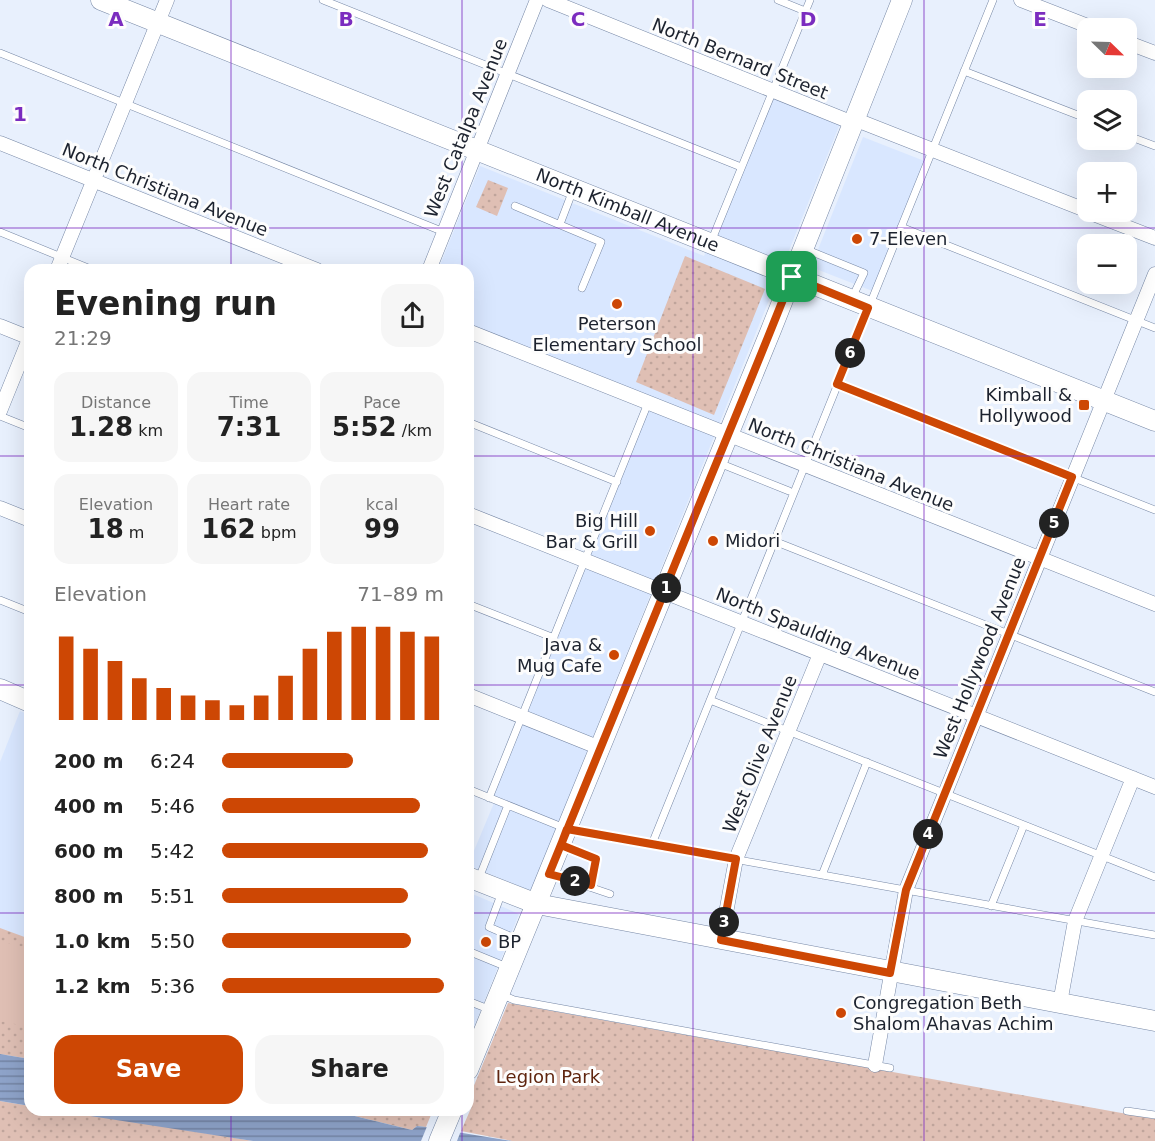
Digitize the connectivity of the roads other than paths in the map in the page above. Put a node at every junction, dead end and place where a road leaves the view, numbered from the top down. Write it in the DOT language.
graph roads {
  1 [pos="101,0"];
  2 [pos="167,0"];
  3 [pos="323,0"];
  4 [pos="537,0"];
  5 [pos="548,0"];
  6 [pos="778,0"];
  7 [pos="810,0"];
  8 [pos="902,0"];
  9 [pos="993,0"];
  10 [pos="1021,0"];
  11 [pos="806,11"];
  12 [pos="1077,22"];
  13 [pos="158,23"];
  14 [pos="1137,46"];
  15 [pos="0,53"];
  16 [pos="1155,53"];
  17 [pos="964,70"];
  18 [pos="507,74"];
  19 [pos="773,91"];
  20 [pos="126,103"];
  21 [pos="1077,115"];
  22 [pos="853,121"];
  23 [pos="1137,139"];
  24 [pos="0,143"];
  25 [pos="1155,146"];
  26 [pos="932,150"];
  27 [pos="477,151"];
  28 [pos="741,168"];
  29 [pos="94,180"];
  30 [pos="573,190"];
  31 [pos="515,207"];
  32 [pos="1077,208"];
  33 [pos="1114,222"];
  34 [pos="560,224"];
  35 [pos="901,227"];
  36 [pos="0,232"];
  37 [pos="444,232"];
  38 [pos="1155,238"];
  39 [pos="710,244"];
  40 [pos="803,248"];
  41 [pos="60,264"];
  42 [pos="302,264"];
  43 [pos="431,264"];
  44 [pos="1155,274"];
  45 [pos="792,277"];
  46 [pos="582,288"];
  47 [pos="860,304"];
  48 [pos="1136,320"];
  49 [pos="0,327"];
  50 [pos="1155,328"];
  51 [pos="474,333"];
  52 [pos="24,336"];
  53 [pos="24,353"];
  54 [pos="837,384"];
  55 [pos="1103,401"];
  56 [pos="648,403"];
  57 [pos="0,411"];
  58 [pos="0,416"];
  59 [pos="1155,421"];
  60 [pos="474,424"];
  61 [pos="24,426"];
  62 [pos="728,435"];
  63 [pos="717,462"];
  64 [pos="805,466"];
  65 [pos="1072,477"];
  66 [pos="617,482"];
  67 [pos="789,491"];
  68 [pos="0,508"];
  69 [pos="1155,510"];
  70 [pos="474,515"];
  71 [pos="24,518"];
  72 [pos="774,541"];
  73 [pos="1040,558"];
  74 [pos="585,560"];
  75 [pos="664,592"];
  76 [pos="0,600"];
  77 [pos="1155,604"];
  78 [pos="474,606"];
  79 [pos="24,610"];
  80 [pos="741,622"];
  81 [pos="1009,634"];
  82 [pos="554,638"];
  83 [pos="820,654"];
  84 [pos="0,689"];
  85 [pos="1155,692"];
  86 [pos="474,697"];
  87 [pos="24,699"];
  88 [pos="710,700"];
  89 [pos="976,716"];
  90 [pos="522,717"];
  91 [pos="789,731"];
  92 [pos="600,748"];
  93 [pos="867,762"];
  94 [pos="1133,778"];
  95 [pos="1155,787"];
  96 [pos="474,792"];
  97 [pos="945,793"];
  98 [pos="489,798"];
  99 [pos="508,805"];
  100 [pos="1024,825"];
  101 [pos="564,837"];
  102 [pos="652,844"];
  103 [pos="1102,856"];
  104 [pos="736,859"];
  105 [pos="474,874"];
  106 [pos="549,874"];
  107 [pos="822,875"];
  108 [pos="1155,877"];
  109 [pos="474,881"];
  110 [pos="591,885"];
  111 [pos="906,890"];
  112 [pos="503,891"];
  113 [pos="610,894"];
  114 [pos="537,904"];
  115 [pos="992,906"];
  116 [pos="1075,921"];
  117 [pos="1155,935"];
  118 [pos="721,940"];
  119 [pos="521,941"];
  120 [pos="474,953"];
  121 [pos="510,968"];
  122 [pos="890,973"];
  123 [pos="474,1001"];
  124 [pos="496,1002"];
  125 [pos="1060,1003"];
  126 [pos="1155,1021"];
  127 [pos="474,1055"];
  128 [pos="875,1065"];
  129 [pos="890,1068"];
  130 [pos="1127,1111"];
  131 [pos="1155,1115"];
  132 [pos="449,1116"];
  133 [pos="439,1141"];
  1 -- 13 [label="street, North Kimball Avenue"];
  2 -- 13 [label="street"];
  3 -- 18 [label="lane"];
  4 -- 18 [label="street, West Catalpa Avenue"];
  5 -- 19 [label="street, North Bernard Street"];
  6 -- 11 [label="lane"];
  7 -- 11 [label="lane"];
  8 -- 22 [label="street"];
  9 -- 17 [label="lane"];
  10 -- 12 [label="street"];
  11 -- 19 [label="lane"];
  13 -- 20 [label="street"];
  13 -- 27 [label="street, North Kimball Avenue"];
  14 -- 16 [label="street"];
  15 -- 20 [label="lane"];
  17 -- 21 [label="lane"];
  17 -- 26 [label="lane"];
  18 -- 27 [label="street, West Catalpa Avenue"];
  18 -- 28 [label="lane"];
  19 -- 22 [label="street, North Bernard Street"];
  19 -- 28 [label="lane"];
  20 -- 29 [label="street"];
  20 -- 37 [label="lane"];
  22 -- 26 [label="street, North Bernard Street"];
  22 -- 40 [label="street"];
  23 -- 25 [label="lane"];
  24 -- 29 [label="street, North Christiana Avenue"];
  26 -- 32 [label="street, North Bernard Street"];
  26 -- 35 [label="lane"];
  27 -- 30 [label="street, North Kimball Avenue"];
  27 -- 37 [label="street, West Catalpa Avenue"];
  28 -- 39 [label="lane"];
  29 -- 41 [label="street"];
  29 -- 42 [label="street, North Christiana Avenue"];
  30 -- 34 [label="lane"];
  30 -- 39 [label="street, North Kimball Avenue"];
  31 -- 34 [label="lane"];
  33 -- 38 [label="street, North Bernard Street"];
  34 -- 46 [label="lane"];
  35 -- 47 [label="lane"];
  35 -- 48 [label="lane"];
  36 -- 41 [label="lane"];
  37 -- 43 [label="street, West Catalpa Avenue"];
  39 -- 45 [label="street, North Kimball Avenue"];
  40 -- 45 [label="street"];
  40 -- 47 [label="lane"];
  44 -- 48 [label="street, West Hollywood Avenue"];
  45 -- 47 [label="street, North Kimball Avenue"];
  45 -- 62 [label="street"];
  47 -- 54 [label="lane"];
  47 -- 55 [label="street, North Kimball Avenue"];
  48 -- 50 [label="lane"];
  48 -- 55 [label="street, West Hollywood Avenue"];
  49 -- 52 [label="street"];
  51 -- 56 [label="street, North Christiana Avenue"];
  53 -- 57 [label="street"];
  54 -- 64 [label="lane"];
  54 -- 65 [label="lane"];
  55 -- 59 [label="street, North Kimball Avenue"];
  55 -- 65 [label="street, West Hollywood Avenue"];
  56 -- 62 [label="street, North Christiana Avenue"];
  56 -- 66 [label="lane"];
  58 -- 61 [label="lane"];
  60 -- 66 [label="lane"];
  62 -- 63 [label="street"];
  62 -- 64 [label="street, North Christiana Avenue"];
  63 -- 67 [label="lane"];
  63 -- 75 [label="street"];
  64 -- 72 [label="lane"];
  64 -- 73 [label="street, North Christiana Avenue"];
  65 -- 69 [label="lane"];
  65 -- 73 [label="street, West Hollywood Avenue"];
  66 -- 74 [label="lane"];
  68 -- 71 [label="street"];
  70 -- 74 [label="street, North Spaulding Avenue"];
  72 -- 80 [label="lane"];
  72 -- 81 [label="lane"];
  73 -- 77 [label="street, North Christiana Avenue"];
  73 -- 81 [label="street, West Hollywood Avenue"];
  74 -- 75 [label="street, North Spaulding Avenue"];
  74 -- 82 [label="lane"];
  75 -- 80 [label="street, North Spaulding Avenue"];
  75 -- 92 [label="street"];
  76 -- 79 [label="lane"];
  78 -- 82 [label="lane"];
  80 -- 83 [label="street, North Spaulding Avenue"];
  80 -- 88 [label="lane"];
  81 -- 85 [label="lane"];
  81 -- 89 [label="street, West Hollywood Avenue"];
  82 -- 90 [label="lane"];
  83 -- 89 [label="street, North Spaulding Avenue"];
  83 -- 91 [label="street, West Olive Avenue"];
  84 -- 87 [label="street"];
  86 -- 90 [label="street"];
  88 -- 91 [label="lane"];
  88 -- 102 [label="lane"];
  89 -- 94 [label="street, North Spaulding Avenue"];
  89 -- 97 [label="street, West Hollywood Avenue"];
  90 -- 92 [label="street"];
  90 -- 98 [label="lane"];
  91 -- 93 [label="lane"];
  91 -- 104 [label="street, West Olive Avenue"];
  92 -- 101 [label="street"];
  93 -- 97 [label="lane"];
  93 -- 107 [label="lane"];
  94 -- 95 [label="street, North Spaulding Avenue"];
  94 -- 103 [label="street"];
  96 -- 98 [label="lane"];
  97 -- 100 [label="lane"];
  97 -- 111 [label="street, West Hollywood Avenue"];
  98 -- 99 [label="lane"];
  99 -- 101 [label="lane"];
  99 -- 105 [label="lane"];
  100 -- 103 [label="lane"];
  100 -- 115 [label="lane"];
  101 -- 102 [label="lane"];
  101 -- 106 [label="street"];
  101 -- 110 [label="lane"];
  102 -- 104 [label="lane"];
  103 -- 108 [label="lane"];
  103 -- 116 [label="street"];
  104 -- 107 [label="lane"];
  104 -- 118 [label="street, West Olive Avenue"];
  106 -- 110 [label="lane"];
  106 -- 114 [label="street"];
  107 -- 111 [label="lane"];
  109 -- 112 [label="street"];
  110 -- 113 [label="lane"];
  111 -- 115 [label="lane"];
  111 -- 122 [label="street, West Hollywood Avenue"];
  112 -- 114 [label="street"];
  112 -- 119 [label="lane"];
  114 -- 118 [label="street"];
  114 -- 119 [label="street"];
  115 -- 116 [label="lane"];
  116 -- 117 [label="lane"];
  116 -- 125 [label="street"];
  118 -- 122 [label="street"];
  119 -- 121 [label="street"];
  120 -- 121 [label="lane"];
  121 -- 124 [label="street"];
  122 -- 125 [label="street"];
  122 -- 128 [label="street, West Hollywood Avenue"];
  123 -- 124 [label="lane"];
  124 -- 127 [label="street"];
  124 -- 128 [label="lane"];
  125 -- 126 [label="street"];
  128 -- 129 [label="lane"];
  130 -- 131 [label="lane"];
  132 -- 133 [label="street"];
}
